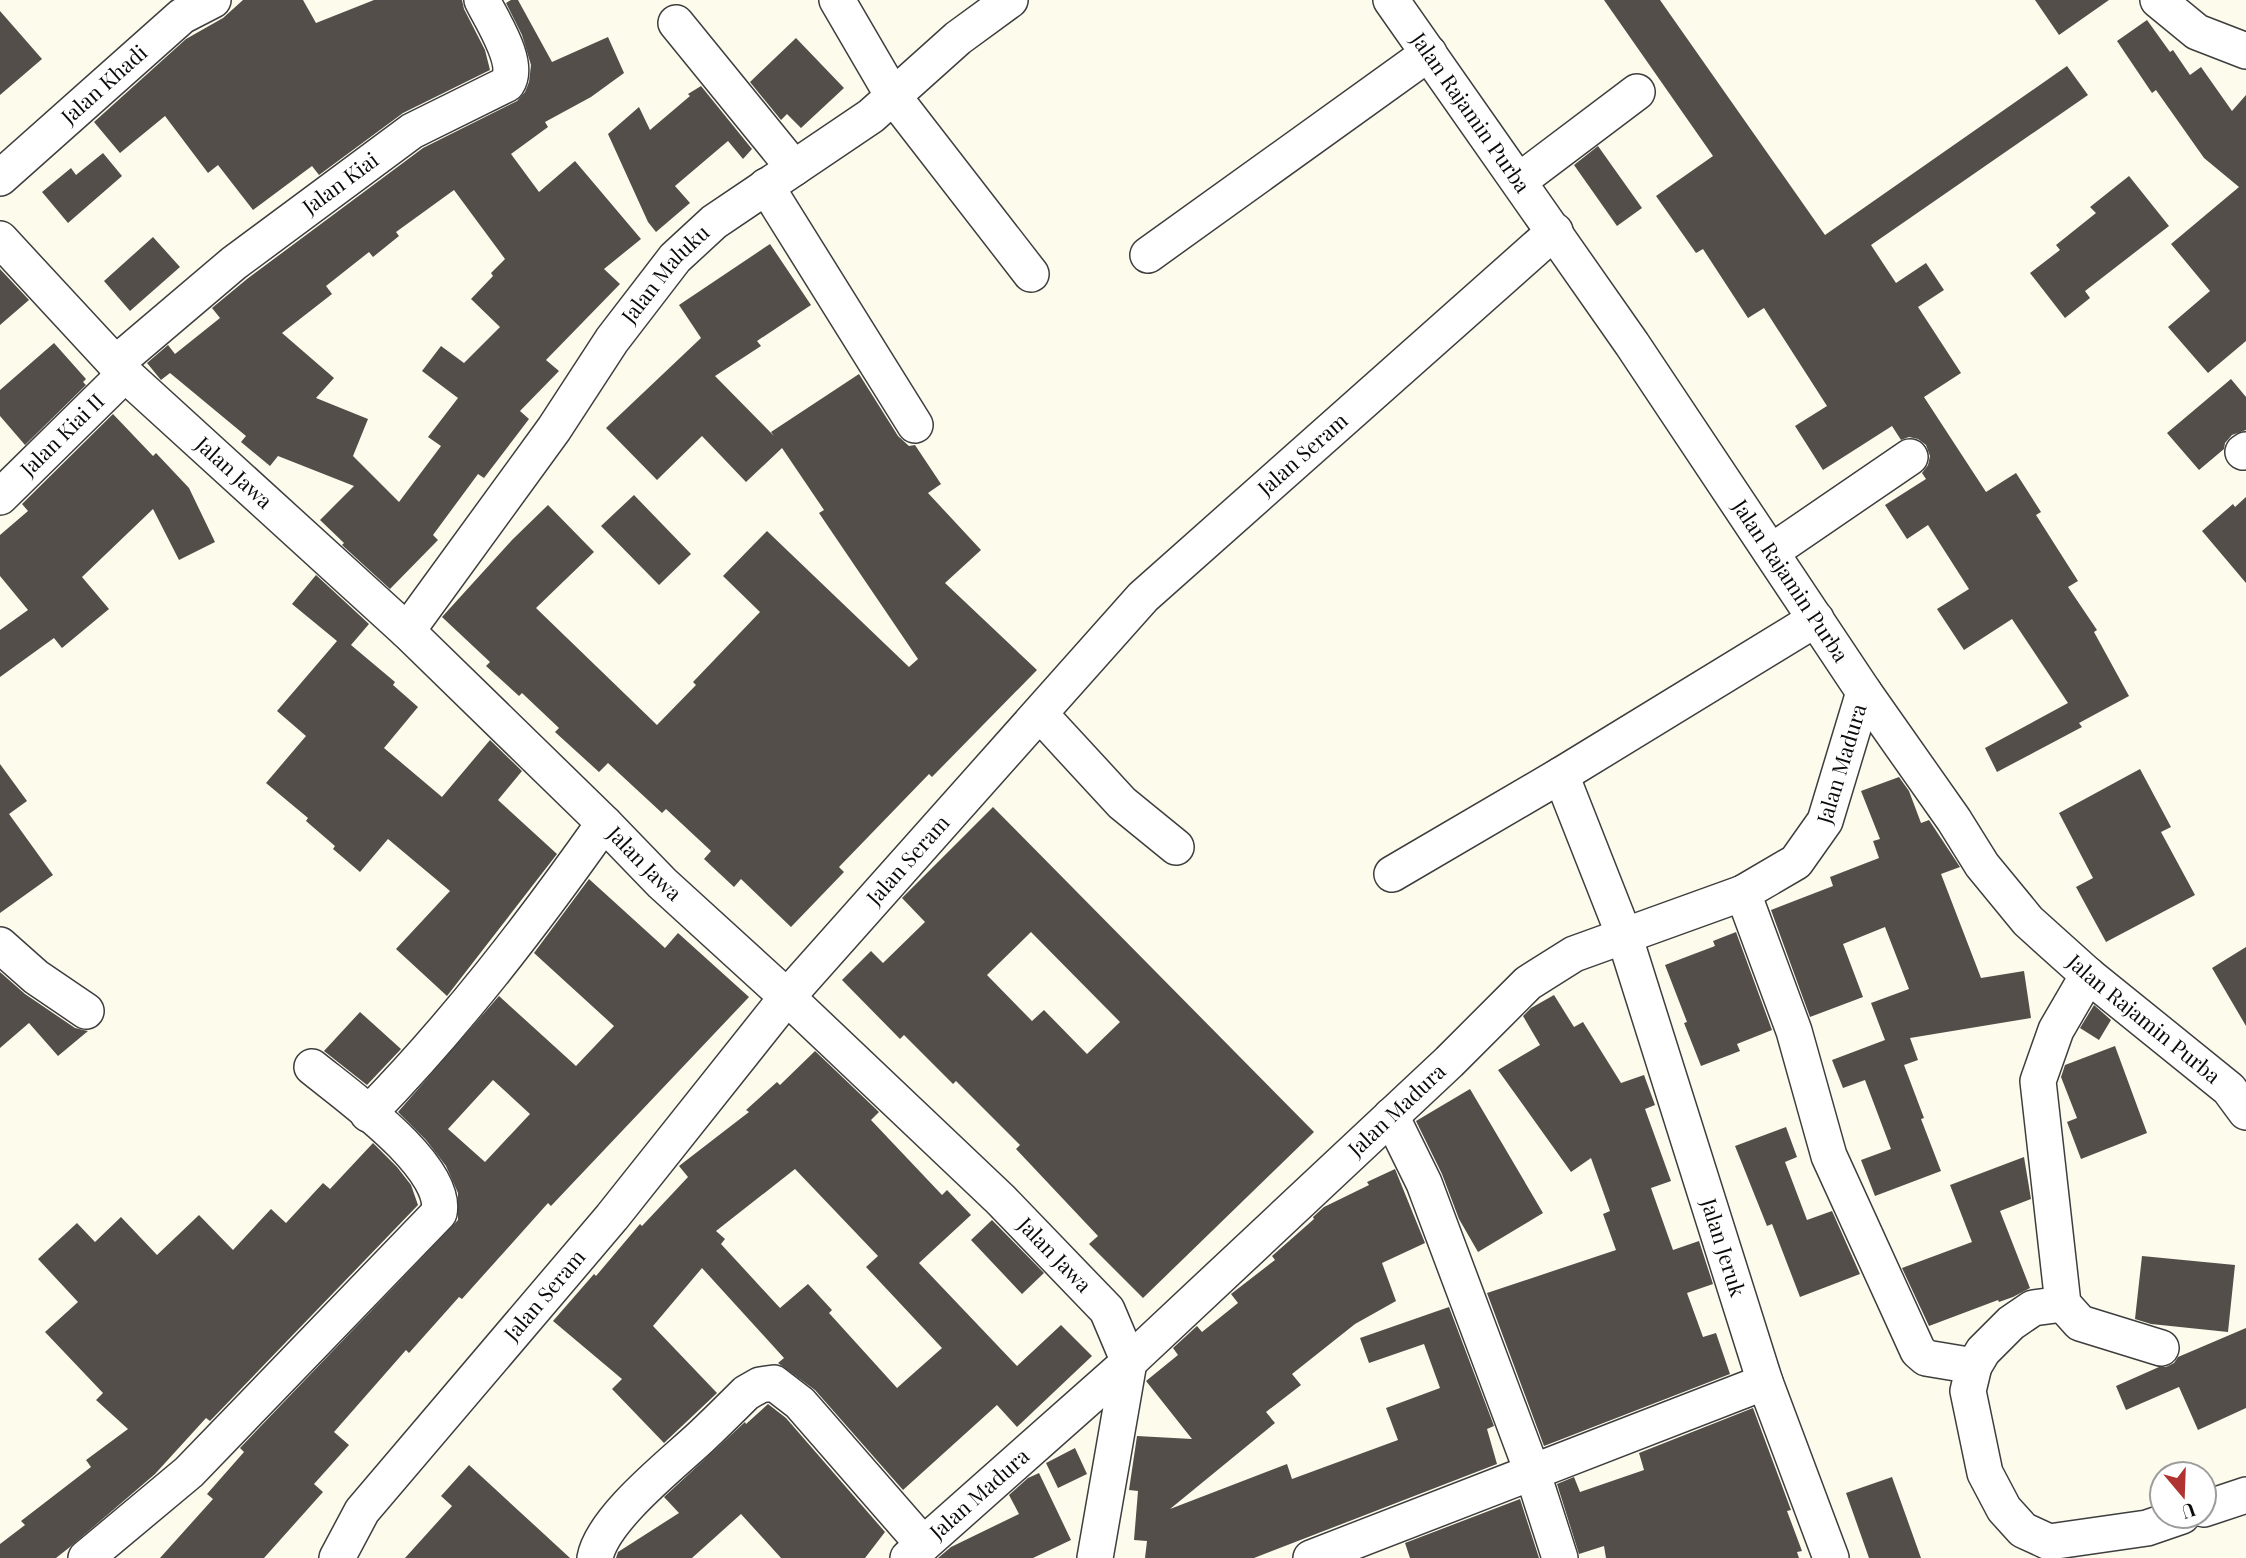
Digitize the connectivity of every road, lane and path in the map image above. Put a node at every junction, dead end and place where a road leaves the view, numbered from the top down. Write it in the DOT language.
graph roads {
  1 [pos="213,0"];
  2 [pos="482,0"];
  3 [pos="837,0"];
  4 [pos="1010,0"];
  5 [pos="1391,0"];
  6 [pos="2158,0"];
  7 [pos="676,23"];
  8 [pos="2246,51"];
  9 [pos="1429,53"];
  10 [pos="1637,93"];
  11 [pos="893,96"];
  12 [pos="780,177"];
  13 [pos="0,178"];
  14 [pos="1520,181"];
  15 [pos="1555,231"];
  16 [pos="0,239"];
  17 [pos="1148,255"];
  18 [pos="1031,274"];
  19 [pos="120,369"];
  20 [pos="915,425"];
  21 [pos="1910,457"];
  22 [pos="0,497"];
  23 [pos="1771,552"];
  24 [pos="1816,618"];
  25 [pos="407,631"];
  26 [pos="1864,691"];
  27 [pos="1040,714"];
  28 [pos="1561,775"];
  29 [pos="604,823"];
  30 [pos="1176,847"];
  31 [pos="1392,874"];
  32 [pos="1743,893"];
  33 [pos="1624,935"];
  34 [pos="0,945"];
  35 [pos="2088,975"];
  36 [pos="787,997"];
  37 [pos="86,1011"];
  38 [pos="312,1067"];
  39 [pos="2246,1112"];
  40 [pos="368,1114"];
  41 [pos="1391,1116"];
  42 [pos="2063,1304"];
  43 [pos="2161,1348"];
  44 [pos="1129,1362"];
  45 [pos="1974,1366"];
  46 [pos="1765,1382"];
  47 [pos="1532,1471"];
  48 [pos="2246,1495"];
  49 [pos="2218,1504"];
  50 [pos="2148,1528"];
  51 [pos="916,1551"];
  52 [pos="86,1558"];
  53 [pos="337,1558"];
  54 [pos="595,1558"];
  55 [pos="1095,1558"];
  56 [pos="1311,1558"];
  57 [pos="1560,1558"];
  58 [pos="1831,1558"];
  1 -- 13 [label="street, Jalan Khadi"];
  2 -- 19 [label="street, Jalan Kiai"];
  3 -- 11 [label="street"];
  4 -- 11 [label="street, Jalan Maluku"];
  5 -- 9 [label="street, Jalan Rajamin Purba"];
  6 -- 8 [label="street"];
  7 -- 12 [label="street"];
  9 -- 14 [label="street, Jalan Rajamin Purba"];
  9 -- 17 [label="street"];
  10 -- 14 [label="street"];
  11 -- 12 [label="street, Jalan Maluku"];
  11 -- 18 [label="street"];
  12 -- 20 [label="street"];
  12 -- 25 [label="street, Jalan Maluku"];
  14 -- 15 [label="street, Jalan Rajamin Purba"];
  15 -- 23 [label="street, Jalan Rajamin Purba"];
  15 -- 27 [label="street, Jalan Seram"];
  16 -- 19 [label="street, Jalan Jawa"];
  19 -- 22 [label="street, Jalan Kiai II"];
  19 -- 25 [label="street, Jalan Jawa"];
  21 -- 23 [label="street"];
  23 -- 24 [label="street, Jalan Rajamin Purba"];
  24 -- 26 [label="street, Jalan Rajamin Purba"];
  24 -- 28 [label="street"];
  25 -- 29 [label="street, Jalan Jawa"];
  26 -- 32 [label="street, Jalan Madura"];
  26 -- 35 [label="street, Jalan Rajamin Purba"];
  27 -- 30 [label="street"];
  27 -- 36 [label="street, Jalan Seram"];
  28 -- 31 [label="street"];
  28 -- 33 [label="street, Jalan Jeruk"];
  29 -- 36 [label="street, Jalan Jawa"];
  29 -- 40 [label="street"];
  32 -- 33 [label="street, Jalan Madura"];
  32 -- 45 [label="street"];
  33 -- 41 [label="street, Jalan Madura"];
  33 -- 46 [label="street, Jalan Jeruk"];
  34 -- 37 [label="street"];
  35 -- 39 [label="street, Jalan Rajamin Purba"];
  35 -- 42 [label="street"];
  36 -- 44 [label="street, Jalan Jawa"];
  36 -- 53 [label="street, Jalan Seram"];
  38 -- 40 [label="street"];
  40 -- 52 [label="street"];
  41 -- 44 [label="street, Jalan Madura"];
  41 -- 47 [label="street"];
  42 -- 43 [label="street"];
  42 -- 45 [label="street"];
  44 -- 51 [label="street, Jalan Madura"];
  44 -- 55 [label="street"];
  45 -- 50 [label="street"];
  46 -- 47 [label="street"];
  46 -- 58 [label="street, Jalan Jeruk"];
  47 -- 56 [label="street"];
  47 -- 57 [label="street"];
  48 -- 49 [label="street"];
  51 -- 54 [label="street"];
}
